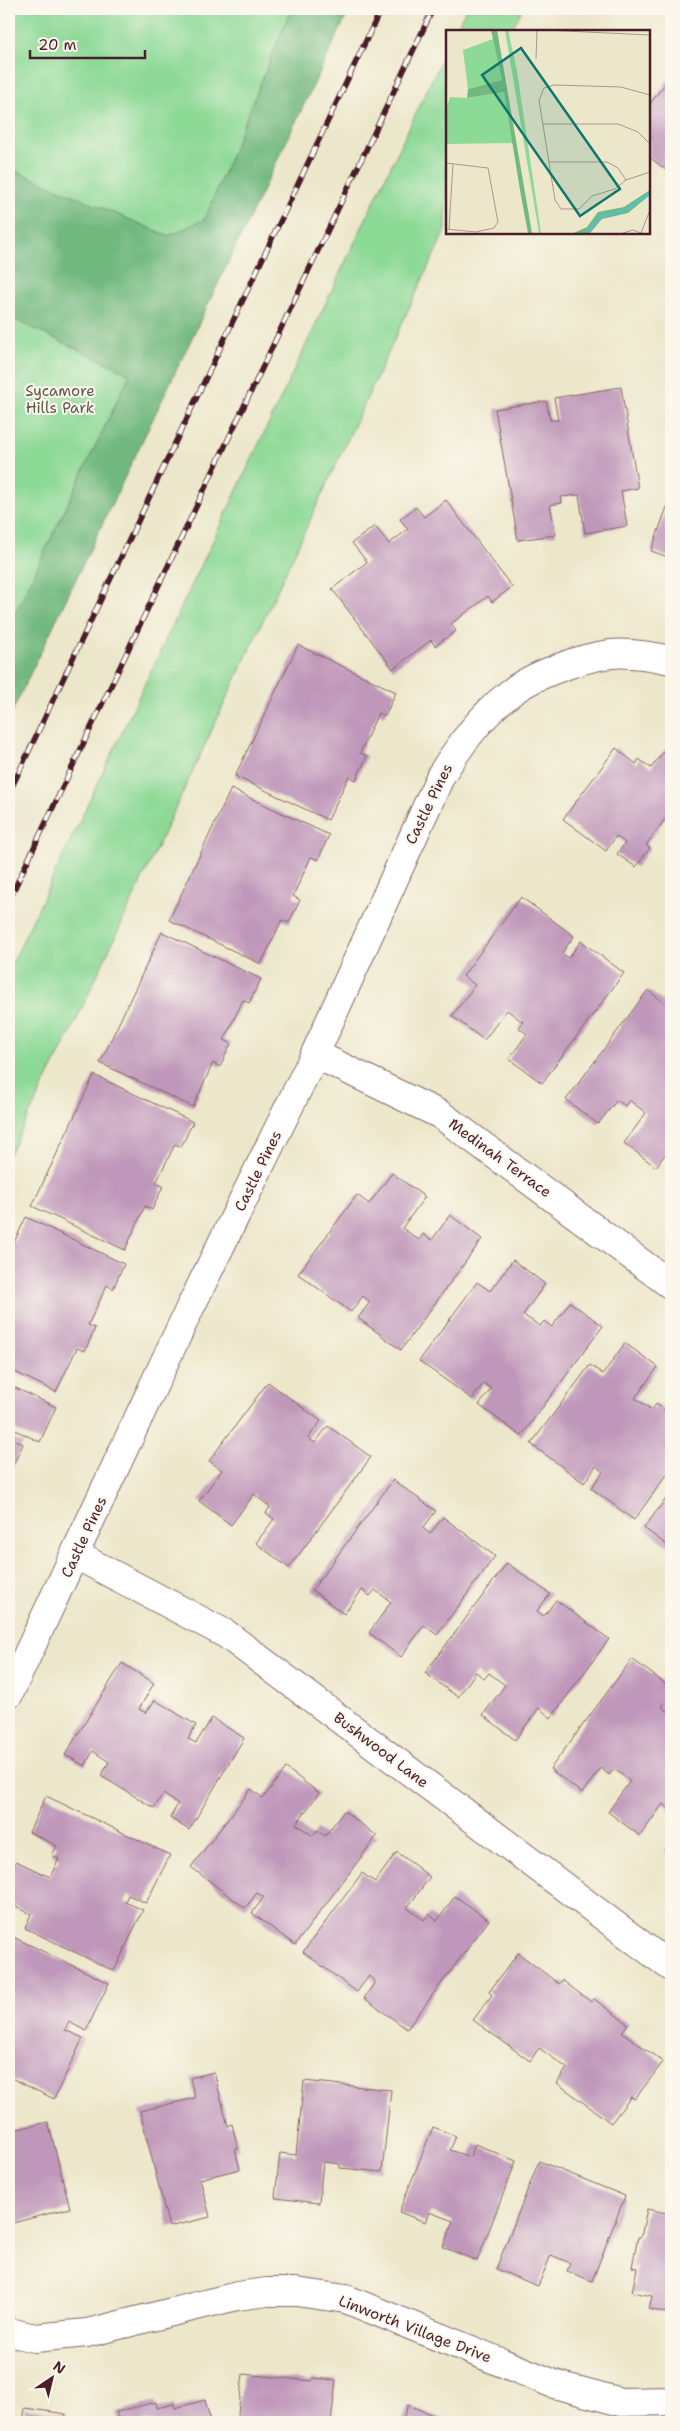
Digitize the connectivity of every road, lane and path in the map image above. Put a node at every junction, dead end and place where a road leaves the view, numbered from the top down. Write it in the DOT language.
graph roads {
  1 [pos="671,660"];
  2 [pos="315,1054"];
  3 [pos="671,1285"];
  4 [pos="76,1555"];
  5 [pos="9,1694"];
  6 [pos="671,1967"];
  7 [pos="9,2332"];
  8 [pos="671,2401"];
  1 -- 2 [label="street, Castle Pines"];
  2 -- 3 [label="street, Medinah Terrace"];
  2 -- 4 [label="street, Castle Pines"];
  4 -- 5 [label="street, Castle Pines"];
  4 -- 6 [label="street, Bushwood Lane"];
  7 -- 8 [label="street, Linworth Village Drive"];
}
